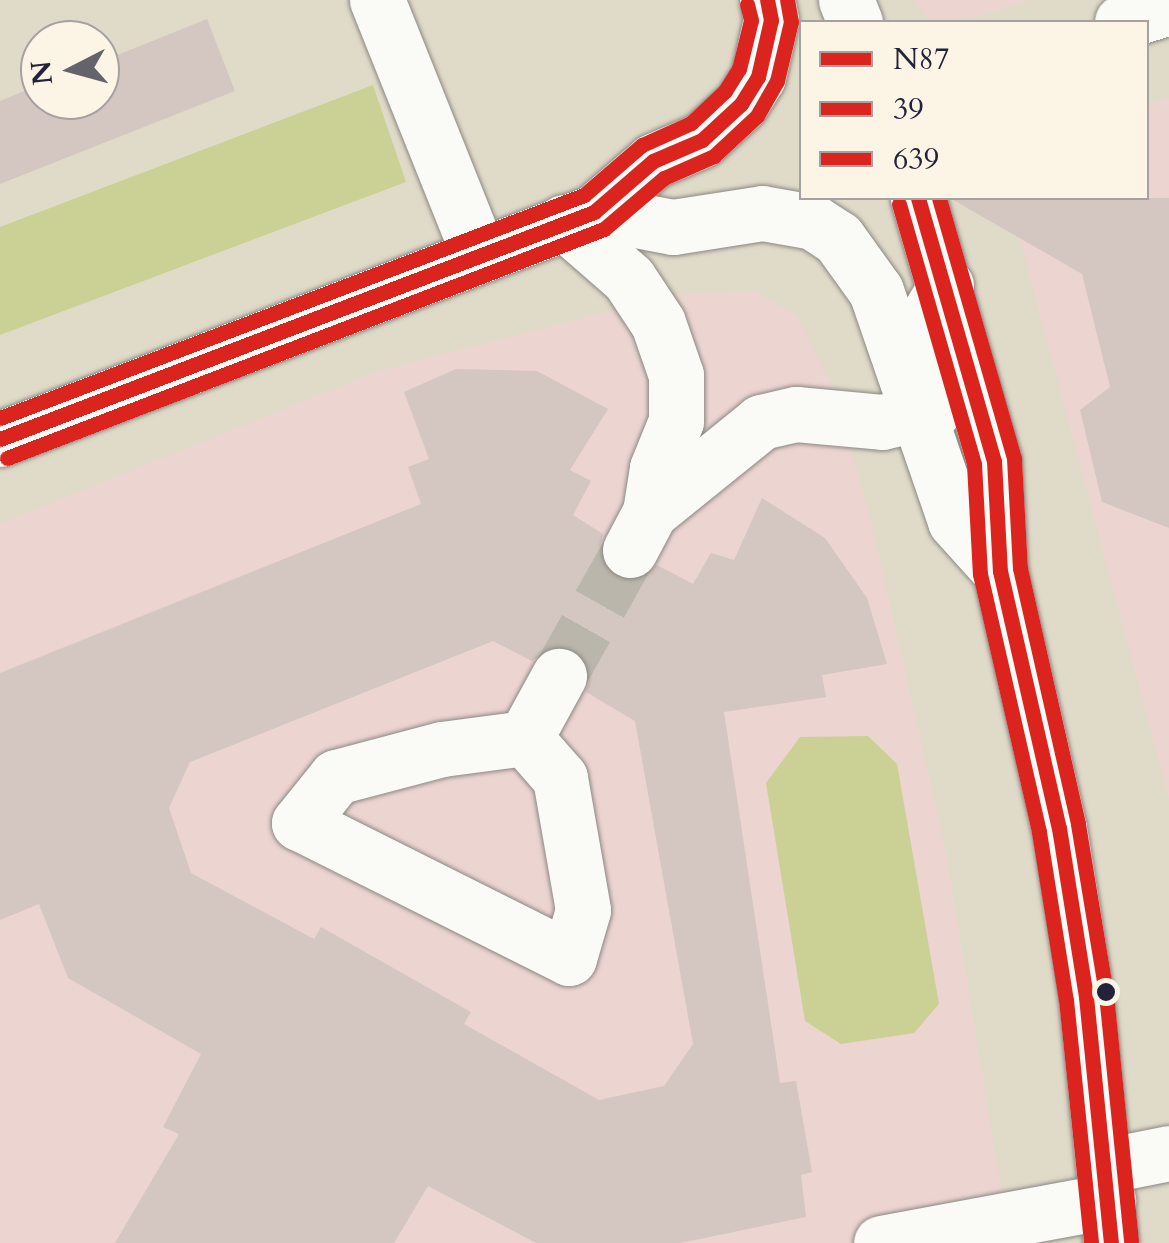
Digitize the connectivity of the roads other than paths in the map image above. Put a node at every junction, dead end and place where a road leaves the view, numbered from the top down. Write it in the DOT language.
graph roads {
  1 [pos="377,0"];
  2 [pos="767,0"];
  3 [pos="919,200"];
  4 [pos="579,217"];
  5 [pos="478,252"];
  6 [pos="946,285"];
  7 [pos="920,415"];
  8 [pos="0,438"];
  9 [pos="1000,571"];
  10 [pos="559,676"];
  11 [pos="526,738"];
  12 [pos="1169,1152"];
  13 [pos="1108,1203"];
  14 [pos="882,1243"];
  1 -- 5 [label="main road"];
  2 -- 4 [label="main road"];
  3 -- 6 [label="main road"];
  4 -- 5 [label="main road"];
  4 -- 7 [label="main road"];
  4 -- 7 [label="main road"];
  5 -- 8 [label="main road"];
  6 -- 7 [label="main road"];
  6 -- 9 [label="main road"];
  7 -- 9 [label="main road"];
  9 -- 13 [label="main road"];
  10 -- 11 [label="main road"];
  11 -- 11 [label="main road"];
  12 -- 13 [label="main road"];
  13 -- 14 [label="main road"];
}
